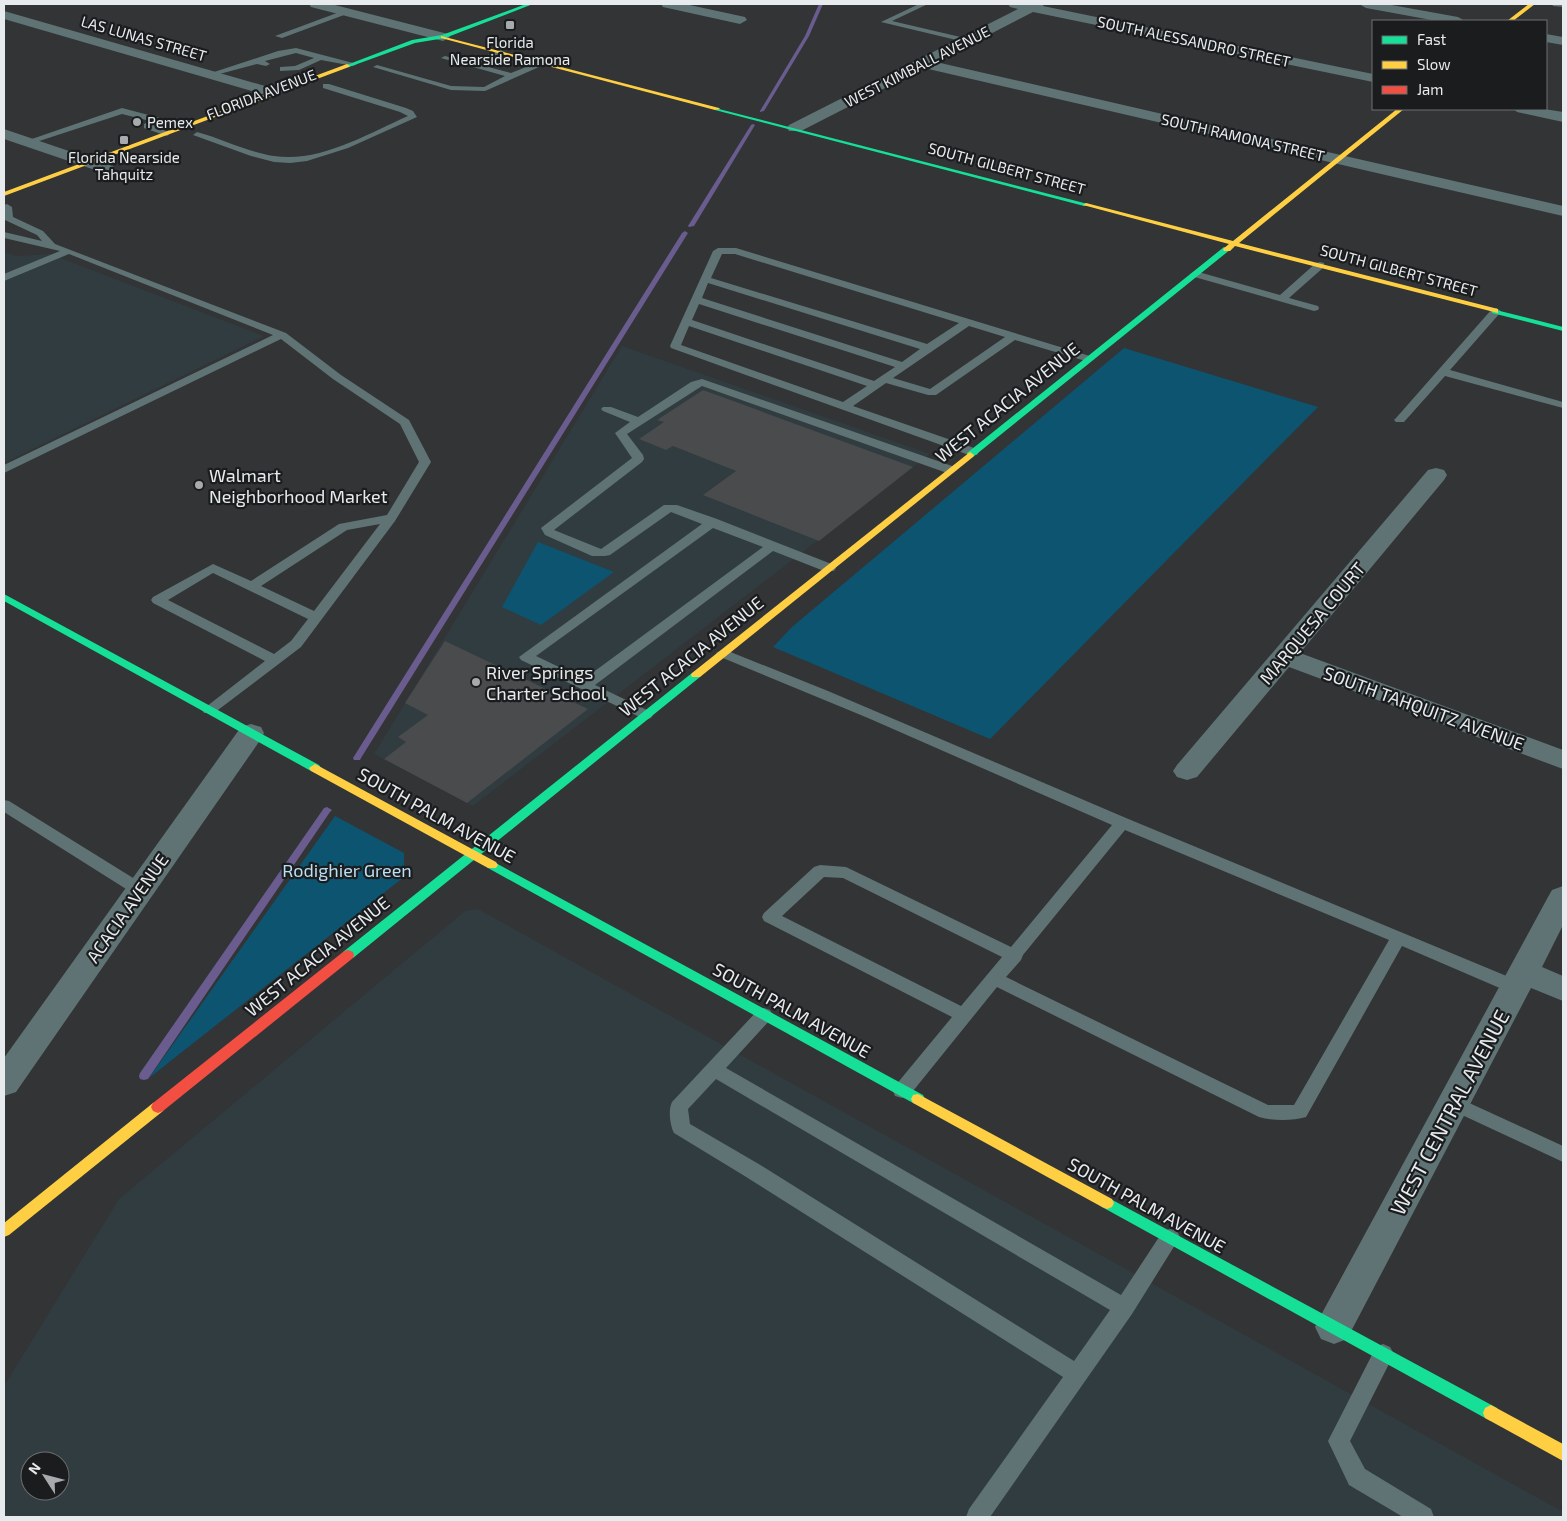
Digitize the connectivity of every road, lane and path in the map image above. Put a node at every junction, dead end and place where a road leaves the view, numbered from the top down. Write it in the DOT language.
graph roads {
  1 [pos="316,4"];
  2 [pos="530,4"];
  3 [pos="668,4"];
  4 [pos="924,4"];
  5 [pos="1016,4"];
  6 [pos="1366,4"];
  7 [pos="1532,4"];
  8 [pos="1556,4"];
  9 [pos="1563,5"];
  10 [pos="18,6"];
  11 [pos="1036,6"];
  12 [pos="4,10"];
  13 [pos="348,12"];
  14 [pos="4,14"];
  15 [pos="740,20"];
  16 [pos="1453,20"];
  17 [pos="1511,20"];
  18 [pos="279,36"];
  19 [pos="443,36"];
  20 [pos="1547,38"];
  21 [pos="966,41"];
  22 [pos="1563,41"];
  23 [pos="501,52"];
  24 [pos="320,58"];
  25 [pos="445,58"];
  26 [pos="257,61"];
  27 [pos="544,63"];
  28 [pos="923,63"];
  29 [pos="266,64"];
  30 [pos="353,64"];
  31 [pos="470,64"];
  32 [pos="377,66"];
  33 [pos="283,69"];
  34 [pos="212,74"];
  35 [pos="512,76"];
  36 [pos="1372,78"];
  37 [pos="326,86"];
  38 [pos="274,93"];
  39 [pos="1400,110"];
  40 [pos="1527,110"];
  41 [pos="243,117"];
  42 [pos="1563,117"];
  43 [pos="216,128"];
  44 [pos="795,128"];
  45 [pos="167,133"];
  46 [pos="6,136"];
  47 [pos="193,136"];
  48 [pos="27,142"];
  49 [pos="1339,159"];
  50 [pos="111,168"];
  51 [pos="88,169"];
  52 [pos="5,192"];
  53 [pos="9,207"];
  54 [pos="1563,211"];
  55 [pos="4,235"];
  56 [pos="1234,243"];
  57 [pos="51,244"];
  58 [pos="69,252"];
  59 [pos="1320,265"];
  60 [pos="1195,274"];
  61 [pos="4,278"];
  62 [pos="705,279"];
  63 [pos="1282,299"];
  64 [pos="696,300"];
  65 [pos="1314,308"];
  66 [pos="1496,311"];
  67 [pos="686,322"];
  68 [pos="967,322"];
  69 [pos="1563,329"];
  70 [pos="282,335"];
  71 [pos="1012,336"];
  72 [pos="928,348"];
  73 [pos="1089,359"];
  74 [pos="904,366"];
  75 [pos="1442,372"];
  76 [pos="885,379"];
  77 [pos="875,385"];
  78 [pos="1563,405"];
  79 [pos="845,406"];
  80 [pos="607,409"];
  81 [pos="1400,420"];
  82 [pos="638,421"];
  83 [pos="973,452"];
  84 [pos="5,467"];
  85 [pos="951,470"];
  86 [pos="1436,474"];
  87 [pos="391,518"];
  88 [pos="713,522"];
  89 [pos="772,546"];
  90 [pos="829,568"];
  91 [pos="252,586"];
  92 [pos="4,597"];
  93 [pos="317,618"];
  94 [pos="723,653"];
  95 [pos="1284,656"];
  96 [pos="275,660"];
  97 [pos="584,685"];
  98 [pos="209,710"];
  99 [pos="646,714"];
  100 [pos="252,734"];
  101 [pos="1563,760"];
  102 [pos="1187,771"];
  103 [pos="4,805"];
  104 [pos="1122,823"];
  105 [pos="472,854"];
  106 [pos="140,890"];
  107 [pos="1563,897"];
  108 [pos="1399,937"];
  109 [pos="1015,956"];
  110 [pos="995,979"];
  111 [pos="1519,979"];
  112 [pos="1563,989"];
  113 [pos="764,1015"];
  114 [pos="965,1016"];
  115 [pos="713,1069"];
  116 [pos="6,1075"];
  117 [pos="902,1091"];
  118 [pos="1454,1103"];
  119 [pos="1563,1154"];
  120 [pos="4,1231"];
  121 [pos="1170,1237"];
  122 [pos="1125,1308"];
  123 [pos="1334,1327"];
  124 [pos="1384,1354"];
  125 [pos="1077,1374"];
  126 [pos="1563,1453"];
  127 [pos="977,1517"];
  128 [pos="1423,1517"];
  1 -- 13 [label="street"];
  2 -- 19 [label="street, FLORIDA AVENUE"];
  3 -- 15 [label="street"];
  4 -- 21 [label="lane"];
  5 -- 11 [label="street, SOUTH ALESSANDRO STREET"];
  6 -- 16 [label="street"];
  7 -- 17 [label="street"];
  8 -- 9 [label="lane"];
  10 -- 12 [label="street"];
  11 -- 21 [label="street, WEST KIMBALL AVENUE"];
  11 -- 36 [label="street, SOUTH ALESSANDRO STREET"];
  13 -- 18 [label="lane"];
  13 -- 19 [label="street"];
  14 -- 34 [label="street, LAS LUNAS STREET"];
  19 -- 23 [label="street, SOUTH GILBERT STREET"];
  19 -- 30 [label="street, FLORIDA AVENUE"];
  19 -- 32 [label="street, FLORIDA AVENUE"];
  20 -- 22 [label="street"];
  21 -- 28 [label="street, WEST KIMBALL AVENUE"];
  23 -- 27 [label="street, SOUTH GILBERT STREET"];
  23 -- 31 [label="lane"];
  24 -- 26 [label="lane"];
  24 -- 30 [label="lane"];
  24 -- 33 [label="lane"];
  25 -- 31 [label="lane"];
  26 -- 29 [label="lane"];
  26 -- 34 [label="lane"];
  27 -- 35 [label="lane"];
  27 -- 44 [label="street, SOUTH GILBERT STREET"];
  28 -- 44 [label="street, WEST KIMBALL AVENUE"];
  28 -- 49 [label="street, SOUTH RAMONA STREET"];
  30 -- 38 [label="street, FLORIDA AVENUE"];
  31 -- 35 [label="lane"];
  32 -- 35 [label="lane"];
  32 -- 37 [label="street, FLORIDA AVENUE"];
  34 -- 38 [label="street, LAS LUNAS STREET"];
  37 -- 41 [label="street, FLORIDA AVENUE"];
  37 -- 47 [label="lane"];
  38 -- 45 [label="street, FLORIDA AVENUE"];
  38 -- 47 [label="street"];
  39 -- 49 [label="street, WEST ACACIA AVENUE"];
  40 -- 42 [label="street"];
  43 -- 47 [label="street, FLORIDA AVENUE"];
  44 -- 56 [label="street, SOUTH GILBERT STREET"];
  45 -- 48 [label="lane"];
  45 -- 51 [label="street, FLORIDA AVENUE"];
  46 -- 48 [label="street"];
  48 -- 51 [label="street"];
  49 -- 54 [label="street, SOUTH RAMONA STREET"];
  49 -- 56 [label="street, WEST ACACIA AVENUE"];
  50 -- 51 [label="street"];
  51 -- 52 [label="street, FLORIDA AVENUE"];
  53 -- 57 [label="lane"];
  55 -- 57 [label="lane"];
  56 -- 59 [label="street, SOUTH GILBERT STREET"];
  56 -- 60 [label="street, WEST ACACIA AVENUE"];
  57 -- 58 [label="lane"];
  58 -- 61 [label="lane"];
  58 -- 70 [label="lane"];
  59 -- 63 [label="lane"];
  59 -- 66 [label="street, SOUTH GILBERT STREET"];
  60 -- 63 [label="lane"];
  60 -- 73 [label="street, WEST ACACIA AVENUE"];
  62 -- 64 [label="lane"];
  62 -- 68 [label="lane"];
  62 -- 72 [label="lane"];
  63 -- 65 [label="lane"];
  64 -- 67 [label="lane"];
  64 -- 74 [label="lane"];
  66 -- 69 [label="street, SOUTH GILBERT STREET"];
  66 -- 75 [label="lane"];
  67 -- 77 [label="lane"];
  67 -- 79 [label="lane"];
  68 -- 71 [label="lane"];
  68 -- 72 [label="lane"];
  70 -- 84 [label="lane"];
  70 -- 87 [label="lane"];
  71 -- 73 [label="lane"];
  71 -- 76 [label="lane"];
  72 -- 74 [label="lane"];
  73 -- 83 [label="street, WEST ACACIA AVENUE"];
  74 -- 76 [label="lane"];
  75 -- 78 [label="lane"];
  75 -- 81 [label="lane"];
  76 -- 77 [label="lane"];
  77 -- 79 [label="lane"];
  79 -- 83 [label="lane"];
  80 -- 82 [label="lane"];
  82 -- 85 [label="lane"];
  82 -- 88 [label="lane"];
  83 -- 85 [label="street, WEST ACACIA AVENUE"];
  85 -- 90 [label="street, WEST ACACIA AVENUE"];
  86 -- 95 [label="street, MARQUESA COURT"];
  87 -- 91 [label="lane"];
  87 -- 93 [label="lane"];
  88 -- 89 [label="lane"];
  88 -- 97 [label="lane"];
  89 -- 90 [label="lane"];
  89 -- 97 [label="lane"];
  90 -- 94 [label="street, WEST ACACIA AVENUE"];
  91 -- 93 [label="lane"];
  91 -- 96 [label="lane"];
  92 -- 98 [label="street, SOUTH PALM AVENUE"];
  93 -- 96 [label="lane"];
  94 -- 99 [label="street, WEST ACACIA AVENUE"];
  94 -- 104 [label="lane"];
  95 -- 101 [label="street, SOUTH TAHQUITZ AVENUE"];
  95 -- 102 [label="street, MARQUESA COURT"];
  96 -- 98 [label="lane"];
  97 -- 99 [label="lane"];
  98 -- 100 [label="street, SOUTH PALM AVENUE"];
  99 -- 105 [label="street, WEST ACACIA AVENUE"];
  100 -- 105 [label="street, SOUTH PALM AVENUE"];
  100 -- 106 [label="street, ACACIA AVENUE"];
  103 -- 106 [label="lane"];
  104 -- 108 [label="lane"];
  104 -- 109 [label="lane"];
  105 -- 113 [label="street, SOUTH PALM AVENUE"];
  105 -- 120 [label="street, WEST ACACIA AVENUE"];
  106 -- 116 [label="street, ACACIA AVENUE"];
  107 -- 111 [label="street, WEST CENTRAL AVENUE"];
  108 -- 110 [label="lane"];
  108 -- 111 [label="lane"];
  109 -- 110 [label="lane"];
  109 -- 114 [label="lane"];
  110 -- 114 [label="lane"];
  111 -- 112 [label="street"];
  111 -- 118 [label="street, WEST CENTRAL AVENUE"];
  113 -- 115 [label="lane"];
  113 -- 117 [label="street, SOUTH PALM AVENUE"];
  114 -- 117 [label="lane"];
  115 -- 122 [label="lane"];
  115 -- 125 [label="lane"];
  117 -- 121 [label="street, SOUTH PALM AVENUE"];
  118 -- 119 [label="lane"];
  118 -- 123 [label="street, WEST CENTRAL AVENUE"];
  121 -- 122 [label="lane"];
  121 -- 123 [label="street, SOUTH PALM AVENUE"];
  122 -- 125 [label="lane"];
  123 -- 124 [label="street, SOUTH PALM AVENUE"];
  124 -- 126 [label="street, SOUTH PALM AVENUE"];
  124 -- 128 [label="lane"];
  125 -- 127 [label="lane"];
}
